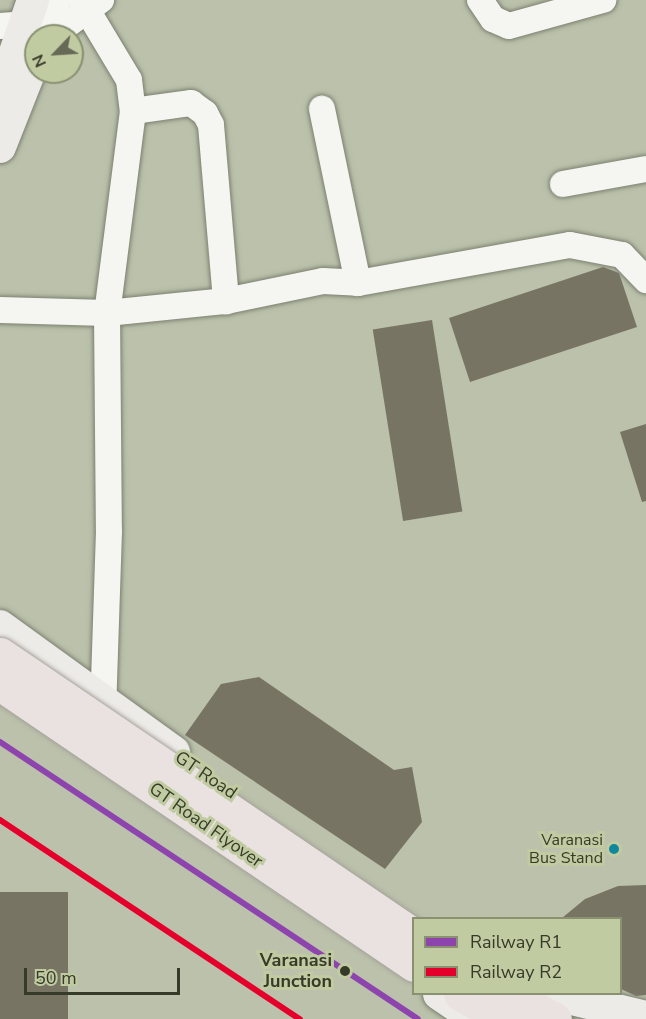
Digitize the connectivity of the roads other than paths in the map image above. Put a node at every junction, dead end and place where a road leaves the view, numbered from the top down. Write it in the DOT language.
graph roads {
  1 [pos="480,0"];
  2 [pos="603,0"];
  3 [pos="89,3"];
  4 [pos="44,24"];
  5 [pos="24,51"];
  6 [pos="24,69"];
  7 [pos="0,96"];
  8 [pos="322,109"];
  9 [pos="133,111"];
  10 [pos="0,147"];
  11 [pos="646,169"];
  12 [pos="563,184"];
  13 [pos="646,280"];
  14 [pos="358,283"];
  15 [pos="226,301"];
  16 [pos="0,310"];
  17 [pos="107,313"];
  18 [pos="0,626"];
  19 [pos="0,654"];
  20 [pos="0,684"];
  21 [pos="0,694"];
  22 [pos="104,704"];
  23 [pos="102,769"];
  24 [pos="415,917"];
  25 [pos="412,934"];
  26 [pos="412,963"];
  27 [pos="412,974"];
  28 [pos="442,995"];
  29 [pos="463,995"];
  30 [pos="512,995"];
  31 [pos="559,995"];
  32 [pos="646,1017"];
  33 [pos="476,1019"];
  34 [pos="503,1019"];
  35 [pos="555,1019"];
  1 -- 2 [label="street"];
  3 -- 4 [label="street"];
  3 -- 9 [label="street"];
  5 -- 7 [label="main road"];
  6 -- 10 [label="main road"];
  8 -- 14 [label="street"];
  9 -- 15 [label="street"];
  9 -- 17 [label="street"];
  11 -- 12 [label="street"];
  13 -- 14 [label="street"];
  14 -- 15 [label="street"];
  15 -- 17 [label="street"];
  16 -- 17 [label="street"];
  17 -- 22 [label="street"];
  18 -- 22 [label="main road, GT Road"];
  19 -- 25 [label="highway, GT Road Flyover, bridge"];
  20 -- 26 [label="highway, GT Road Flyover, bridge"];
  21 -- 23 [label="main road"];
  22 -- 23 [label="street"];
  22 -- 24 [label="main road, GT Road"];
  23 -- 27 [label="main road"];
  28 -- 33 [label="main road"];
  29 -- 34 [label="highway"];
  30 -- 35 [label="highway"];
  31 -- 32 [label="main road"];
}
